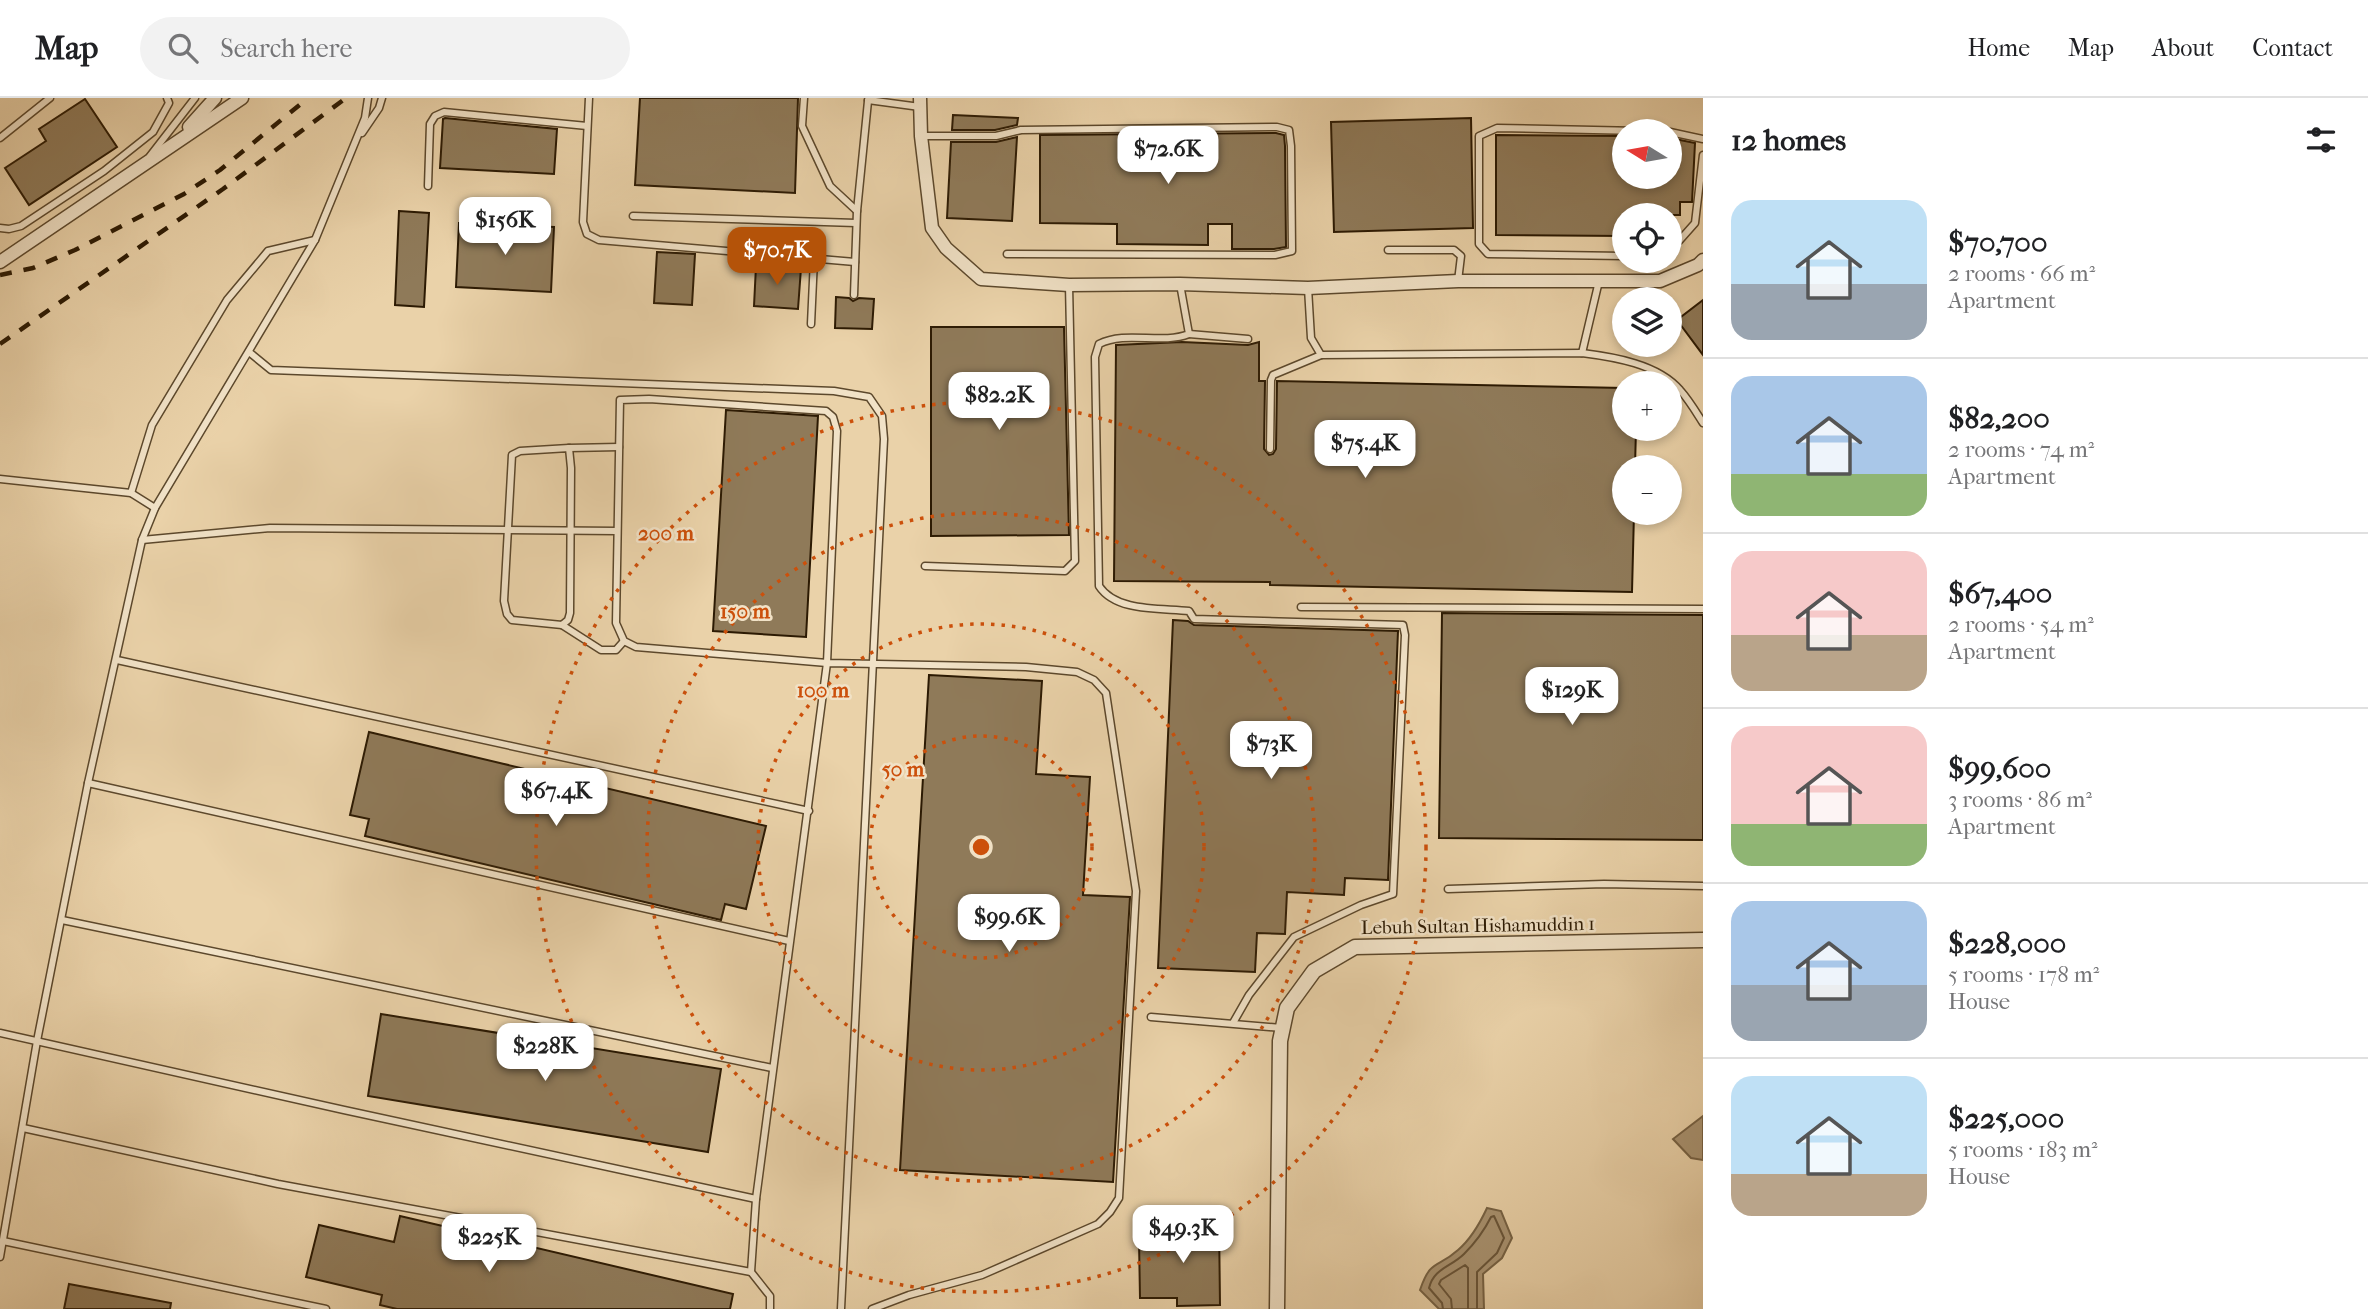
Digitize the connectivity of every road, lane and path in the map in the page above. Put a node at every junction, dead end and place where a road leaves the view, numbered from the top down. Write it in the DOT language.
graph roads {
  1 [pos="50,98"];
  2 [pos="167,98"];
  3 [pos="195,98"];
  4 [pos="215,98"];
  5 [pos="242,98"];
  6 [pos="368,98"];
  7 [pos="382,98"];
  8 [pos="589,98"];
  9 [pos="804,98"];
  10 [pos="868,100"];
  11 [pos="920,102"];
  12 [pos="587,126"];
  13 [pos="1612,130"];
  14 [pos="921,135"];
  15 [pos="1682,135"];
  16 [pos="0,138"];
  17 [pos="1703,139"];
  18 [pos="177,141"];
  19 [pos="353,146"];
  20 [pos="1703,155"];
  21 [pos="145,163"];
  22 [pos="428,186"];
  23 [pos="857,211"];
  24 [pos="633,216"];
  25 [pos="856,223"];
  26 [pos="0,228"];
  27 [pos="1682,238"];
  28 [pos="315,240"];
  29 [pos="1388,250"];
  30 [pos="1007,254"];
  31 [pos="1612,256"];
  32 [pos="814,260"];
  33 [pos="1703,260"];
  34 [pos="855,261"];
  35 [pos="0,262"];
  36 [pos="1458,281"];
  37 [pos="1599,281"];
  38 [pos="1181,284"];
  39 [pos="1069,285"];
  40 [pos="1308,288"];
  41 [pos="854,295"];
  42 [pos="811,324"];
  43 [pos="1189,334"];
  44 [pos="1248,339"];
  45 [pos="249,352"];
  46 [pos="1582,353"];
  47 [pos="1321,355"];
  48 [pos="1703,423"];
  49 [pos="619,447"];
  50 [pos="569,448"];
  51 [pos="1270,450"];
  52 [pos="0,479"];
  53 [pos="131,493"];
  54 [pos="155,508"];
  55 [pos="508,529"];
  56 [pos="570,530"];
  57 [pos="617,531"];
  58 [pos="142,540"];
  59 [pos="925,566"];
  60 [pos="1301,607"];
  61 [pos="1703,609"];
  62 [pos="562,625"];
  63 [pos="624,642"];
  64 [pos="117,660"];
  65 [pos="873,662"];
  66 [pos="827,663"];
  67 [pos="88,783"];
  68 [pos="808,811"];
  69 [pos="1703,886"];
  70 [pos="1448,889"];
  71 [pos="62,920"];
  72 [pos="1703,940"];
  73 [pos="789,942"];
  74 [pos="1151,1017"];
  75 [pos="1233,1023"];
  76 [pos="1282,1028"];
  77 [pos="0,1032"];
  78 [pos="37,1041"];
  79 [pos="772,1068"];
  80 [pos="23,1128"];
  81 [pos="756,1199"];
  82 [pos="2,1229"];
  83 [pos="3,1241"];
  84 [pos="0,1257"];
  85 [pos="751,1272"];
  86 [pos="326,1309"];
  87 [pos="770,1309"];
  88 [pos="841,1309"];
  89 [pos="872,1309"];
  90 [pos="1277,1309"];
  1 -- 16 [label="lane"];
  2 -- 26 [label="lane"];
  3 -- 21 [label="lane"];
  4 -- 18 [label="street"];
  5 -- 18 [label="street"];
  6 -- 19 [label="lane"];
  7 -- 19 [label="lane"];
  8 -- 12 [label="lane"];
  9 -- 23 [label="lane"];
  10 -- 11 [label="lane"];
  10 -- 23 [label="lane"];
  11 -- 14 [label="street"];
  12 -- 22 [label="lane"];
  12 -- 32 [label="lane"];
  13 -- 31 [label="lane"];
  14 -- 30 [label="lane"];
  14 -- 39 [label="street"];
  15 -- 17 [label="lane"];
  18 -- 21 [label="street"];
  19 -- 28 [label="lane"];
  20 -- 27 [label="lane"];
  21 -- 35 [label="street"];
  23 -- 25 [label="lane"];
  24 -- 25 [label="lane"];
  25 -- 34 [label="lane"];
  28 -- 45 [label="lane"];
  28 -- 53 [label="lane"];
  29 -- 36 [label="lane"];
  32 -- 34 [label="lane"];
  32 -- 42 [label="lane"];
  33 -- 37 [label="street"];
  34 -- 41 [label="lane"];
  36 -- 37 [label="street"];
  36 -- 40 [label="street"];
  37 -- 46 [label="lane"];
  38 -- 39 [label="street"];
  38 -- 40 [label="street"];
  38 -- 43 [label="lane"];
  39 -- 59 [label="lane"];
  40 -- 47 [label="lane"];
  43 -- 44 [label="lane"];
  43 -- 75 [label="lane"];
  45 -- 54 [label="lane"];
  45 -- 65 [label="lane"];
  46 -- 47 [label="lane"];
  46 -- 48 [label="lane"];
  47 -- 51 [label="lane"];
  49 -- 50 [label="lane"];
  49 -- 57 [label="lane"];
  49 -- 66 [label="lane"];
  50 -- 55 [label="lane"];
  50 -- 56 [label="lane"];
  52 -- 53 [label="lane"];
  53 -- 54 [label="lane"];
  54 -- 58 [label="lane"];
  55 -- 56 [label="lane"];
  55 -- 58 [label="lane"];
  55 -- 62 [label="lane"];
  56 -- 57 [label="lane"];
  56 -- 62 [label="lane"];
  57 -- 63 [label="lane"];
  58 -- 64 [label="lane"];
  60 -- 61 [label="lane"];
  62 -- 63 [label="lane"];
  63 -- 66 [label="lane"];
  64 -- 67 [label="lane"];
  64 -- 68 [label="lane"];
  65 -- 66 [label="lane"];
  65 -- 88 [label="lane"];
  65 -- 89 [label="lane"];
  66 -- 68 [label="lane"];
  67 -- 71 [label="lane"];
  67 -- 73 [label="lane"];
  68 -- 73 [label="lane"];
  69 -- 70 [label="lane"];
  71 -- 78 [label="lane"];
  71 -- 79 [label="lane"];
  72 -- 76 [label="street, Lebuh Sultan Hishamuddin 1"];
  73 -- 79 [label="lane"];
  74 -- 75 [label="lane"];
  75 -- 76 [label="lane"];
  76 -- 90 [label="street, Lebuh Sultan Hishamuddin 1"];
  77 -- 78 [label="lane"];
  78 -- 80 [label="lane"];
  78 -- 81 [label="lane"];
  79 -- 81 [label="lane"];
  80 -- 82 [label="lane"];
  80 -- 85 [label="lane"];
  81 -- 85 [label="lane"];
  82 -- 83 [label="lane"];
  83 -- 84 [label="lane"];
  83 -- 86 [label="lane"];
  85 -- 87 [label="lane"];
}
